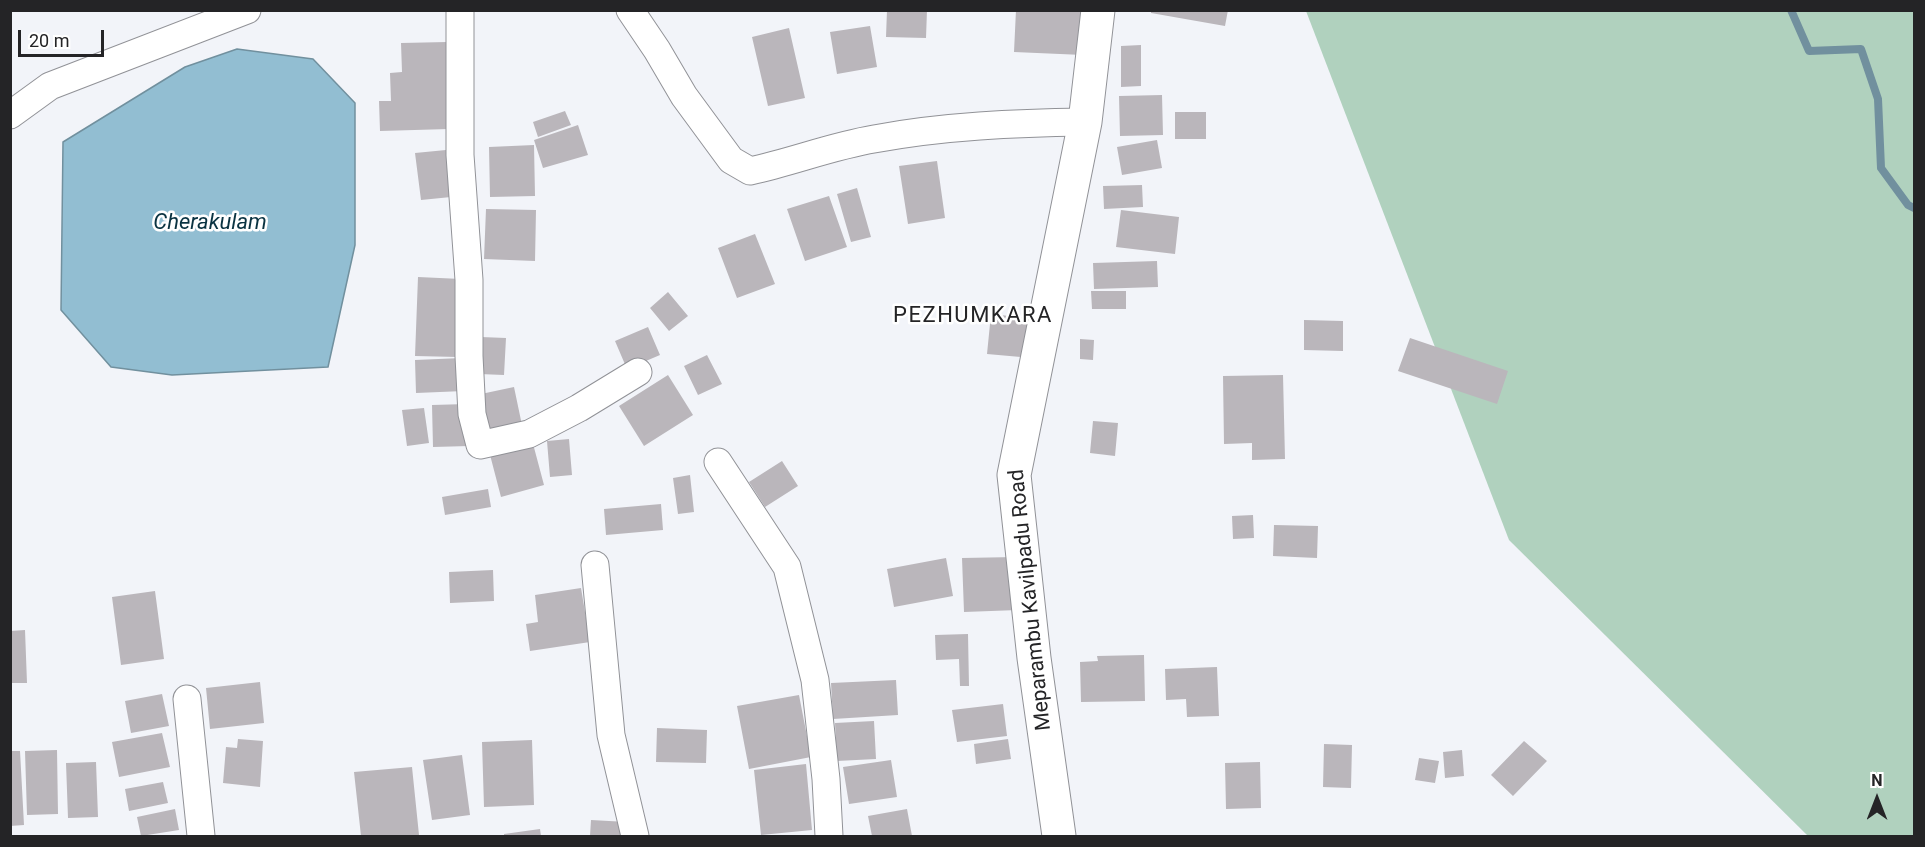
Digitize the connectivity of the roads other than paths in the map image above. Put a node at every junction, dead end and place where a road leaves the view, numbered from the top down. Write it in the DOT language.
graph roads {
  1 [pos="247,10"];
  2 [pos="459,10"];
  3 [pos="630,10"];
  4 [pos="1098,10"];
  5 [pos="10,115"];
  6 [pos="1085,122"];
  7 [pos="638,372"];
  8 [pos="718,462"];
  9 [pos="595,565"];
  10 [pos="187,699"];
  11 [pos="201,837"];
  12 [pos="635,837"];
  13 [pos="829,837"];
  14 [pos="1059,837"];
  1 -- 5 [label="street"];
  2 -- 7 [label="street"];
  3 -- 6 [label="street"];
  4 -- 6 [label="main road, Meparambu Kavilpadu Road"];
  6 -- 14 [label="main road, Meparambu Kavilpadu Road"];
  8 -- 13 [label="street"];
  9 -- 12 [label="street"];
  10 -- 11 [label="street"];
}
